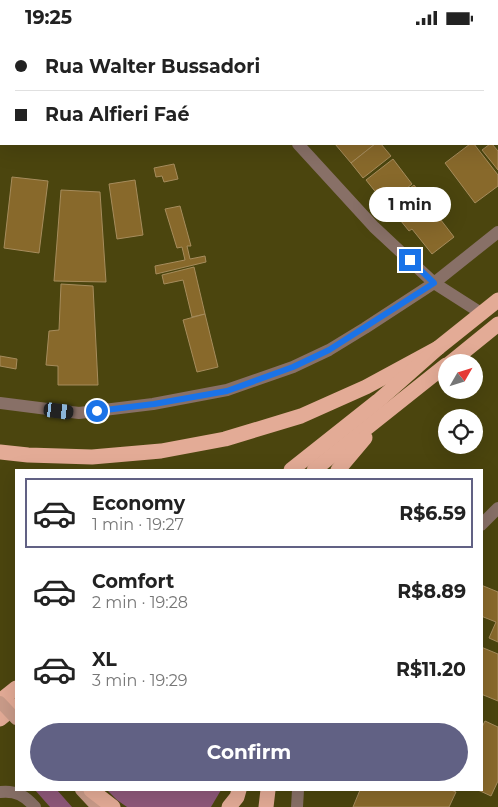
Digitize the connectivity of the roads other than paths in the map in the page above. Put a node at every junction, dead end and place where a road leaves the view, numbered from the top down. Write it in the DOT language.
graph roads {
  1 [pos="299,145"];
  2 [pos="498,231"];
  3 [pos="434,283"];
  4 [pos="498,300"];
  5 [pos="481,313"];
  6 [pos="498,325"];
  7 [pos="438,348"];
  8 [pos="461,354"];
  9 [pos="438,371"];
  10 [pos="0,403"];
  11 [pos="387,412"];
  12 [pos="0,452"];
  13 [pos="292,469"];
  14 [pos="315,469"];
  15 [pos="339,469"];
  16 [pos="498,509"];
  17 [pos="483,523"];
  18 [pos="15,689"];
  19 [pos="0,701"];
  20 [pos="15,707"];
  21 [pos="15,718"];
  22 [pos="0,719"];
  23 [pos="83,791"];
  24 [pos="92,791"];
  25 [pos="239,791"];
  26 [pos="268,791"];
  27 [pos="298,791"];
  28 [pos="1,792"];
  29 [pos="35,807"];
  30 [pos="97,807"];
  31 [pos="113,807"];
  32 [pos="229,807"];
  33 [pos="266,807"];
  34 [pos="297,807"];
  1 -- 3 [label="street"];
  2 -- 3 [label="street"];
  3 -- 5 [label="street"];
  3 -- 10 [label="street"];
  4 -- 5 [label="highway"];
  5 -- 7 [label="highway"];
  6 -- 8 [label="highway"];
  7 -- 12 [label="highway"];
  7 -- 13 [label="highway"];
  9 -- 11 [label="highway"];
  11 -- 14 [label="highway"];
  11 -- 15 [label="highway"];
  16 -- 17 [label="street"];
  18 -- 19 [label="highway"];
  19 -- 21 [label="main road, bridge"];
  20 -- 22 [label="highway"];
  23 -- 30 [label="main road"];
  24 -- 31 [label="highway"];
  25 -- 32 [label="highway"];
  26 -- 33 [label="highway"];
  27 -- 34 [label="street"];
  28 -- 29 [label="street"];
}
